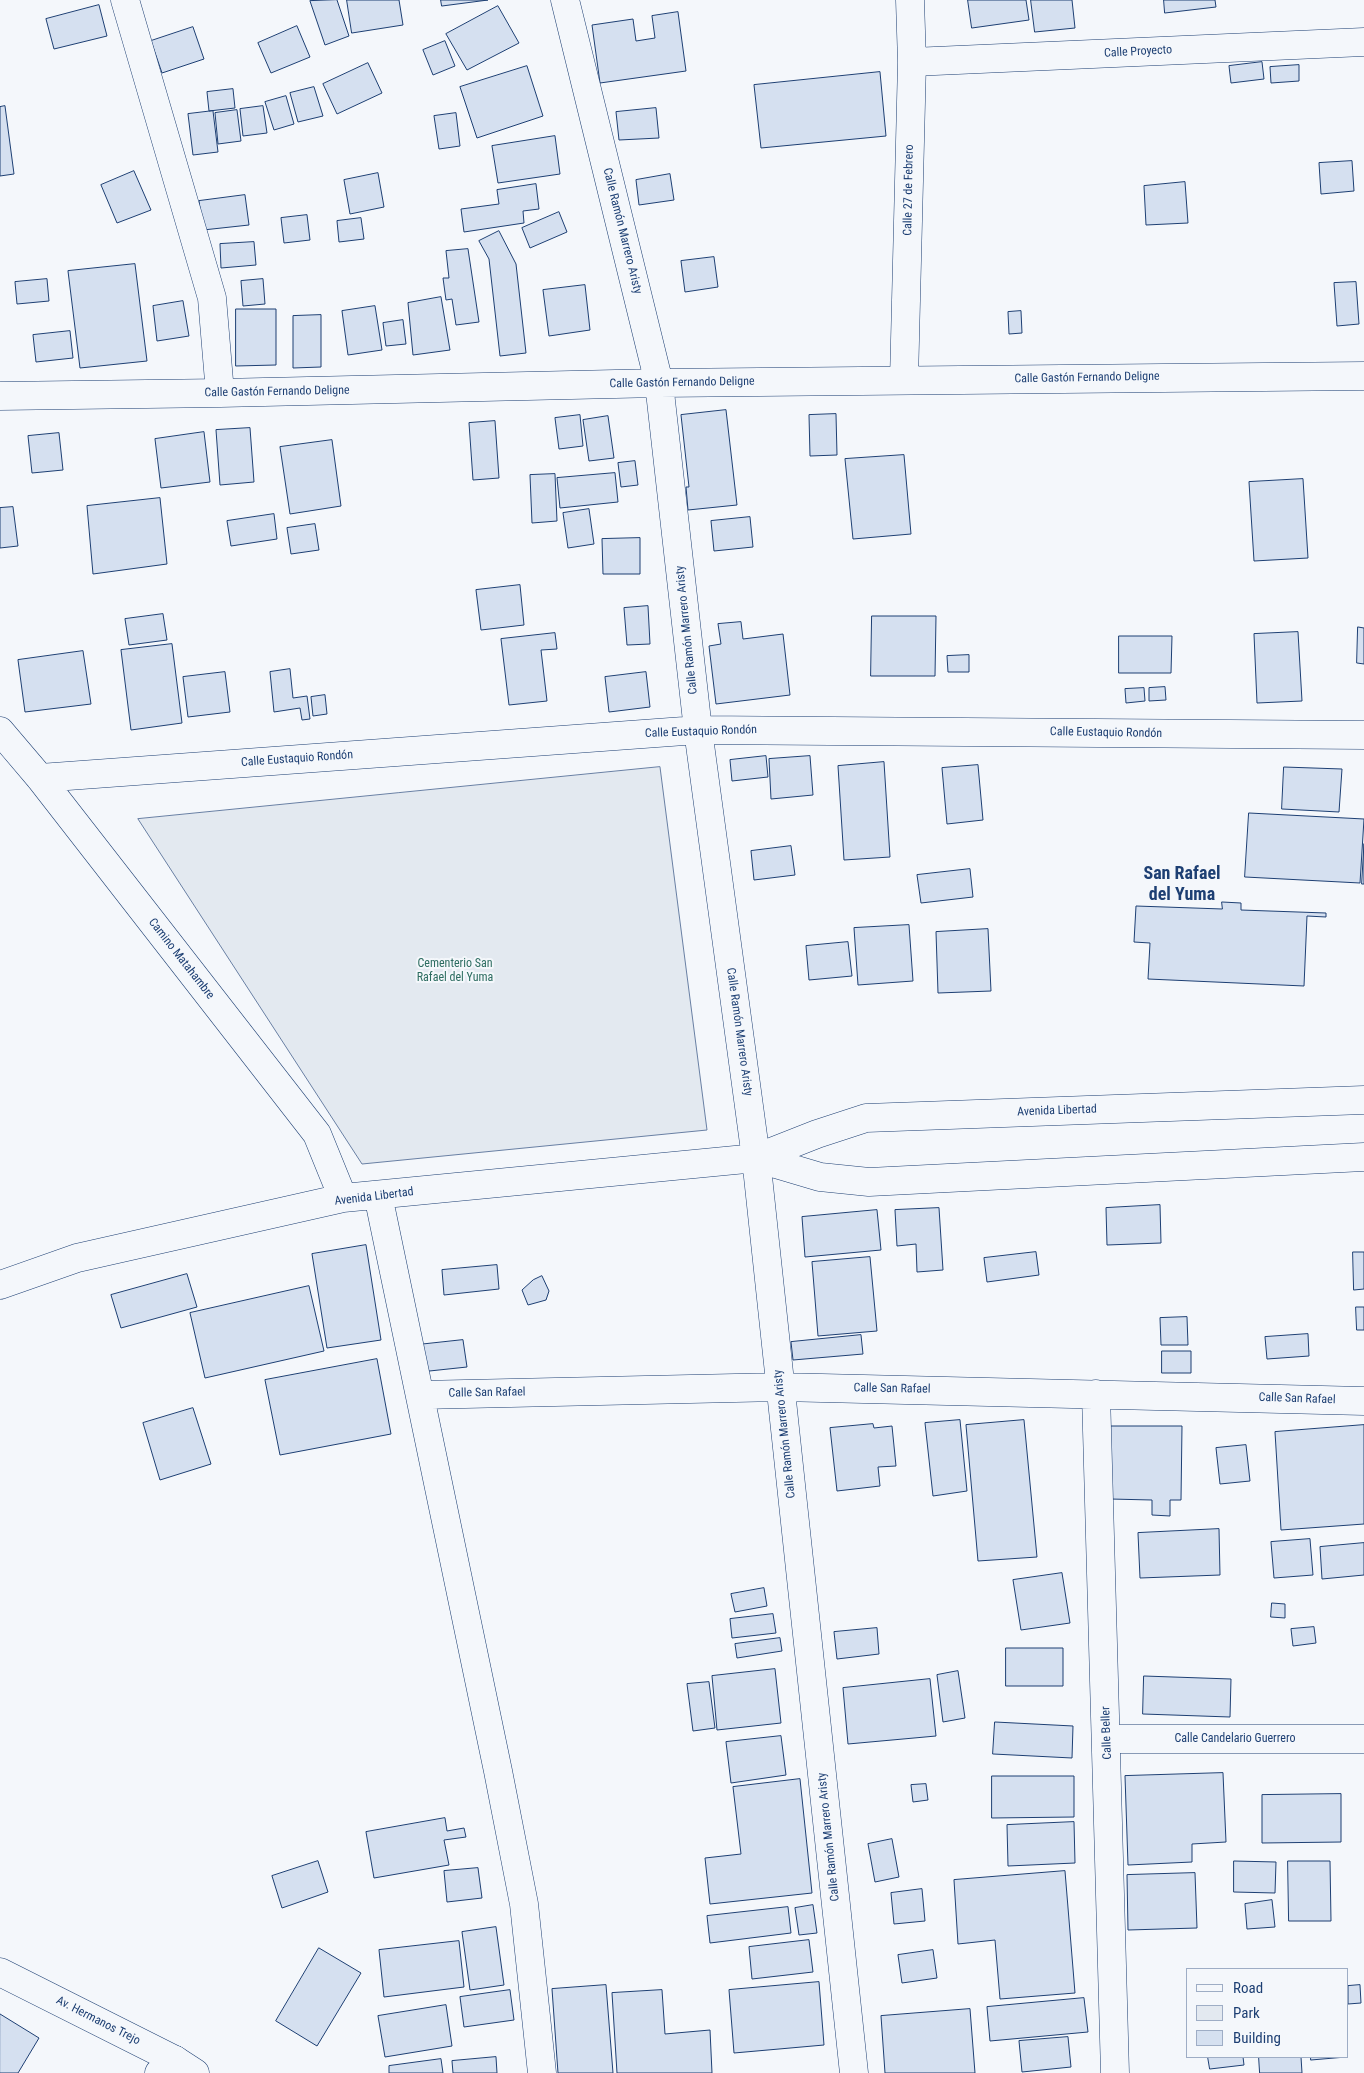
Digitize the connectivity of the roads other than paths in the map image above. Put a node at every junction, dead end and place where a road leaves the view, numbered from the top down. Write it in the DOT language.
graph roads {
  1 [pos="125,0"];
  2 [pos="565,0"];
  3 [pos="910,0"];
  4 [pos="1364,42"];
  5 [pos="912,62"];
  6 [pos="1364,376"];
  7 [pos="904,380"];
  8 [pos="659,383"];
  9 [pos="220,393"];
  10 [pos="0,396"];
  11 [pos="698,730"];
  12 [pos="0,731"];
  13 [pos="1364,736"];
  14 [pos="40,778"];
  15 [pos="1364,1100"];
  16 [pos="1364,1157"];
  17 [pos="756,1158"];
  18 [pos="378,1195"];
  19 [pos="343,1198"];
  20 [pos="0,1285"];
  21 [pos="780,1387"];
  22 [pos="1096,1394"];
  23 [pos="420,1395"];
  24 [pos="1364,1401"];
  25 [pos="1107,1739"];
  26 [pos="1364,1739"];
  27 [pos="0,1972"];
  28 [pos="176,2069"];
  29 [pos="542,2073"];
  30 [pos="854,2073"];
  31 [pos="1115,2073"];
  1 -- 9 [label="street"];
  2 -- 8 [label="street, Calle Ramón Marrero Aristy"];
  3 -- 5 [label="street, Calle 27 de Febrero"];
  4 -- 5 [label="street, Calle Proyecto"];
  5 -- 7 [label="street, Calle 27 de Febrero"];
  6 -- 7 [label="street, Calle Gastón Fernando Deligne"];
  7 -- 8 [label="street, Calle Gastón Fernando Deligne"];
  8 -- 9 [label="street, Calle Gastón Fernando Deligne"];
  8 -- 11 [label="street, Calle Ramón Marrero Aristy"];
  9 -- 10 [label="street, Calle Gastón Fernando Deligne"];
  11 -- 13 [label="street, Calle Eustaquio Rondón"];
  11 -- 14 [label="street, Calle Eustaquio Rondón"];
  11 -- 17 [label="street, Calle Ramón Marrero Aristy"];
  12 -- 14 [label="street, Camino Matahambre"];
  14 -- 19 [label="street, Camino Matahambre"];
  15 -- 17 [label="street, Avenida Libertad"];
  16 -- 17 [label="street, Avenida Libertad"];
  17 -- 18 [label="street, Avenida Libertad"];
  17 -- 21 [label="street, Calle Ramón Marrero Aristy"];
  18 -- 19 [label="street, Avenida Libertad"];
  18 -- 23 [label="street"];
  19 -- 20 [label="street, Avenida Libertad"];
  21 -- 22 [label="street, Calle San Rafael"];
  21 -- 23 [label="street, Calle San Rafael"];
  21 -- 30 [label="street, Calle Ramón Marrero Aristy"];
  22 -- 24 [label="street, Calle San Rafael"];
  22 -- 25 [label="street, Calle Beller"];
  23 -- 29 [label="street"];
  25 -- 26 [label="street, Calle Candelario Guerrero"];
  25 -- 31 [label="street, Calle Beller"];
  27 -- 28 [label="street, Av. Hermanos Trejo"];
}
